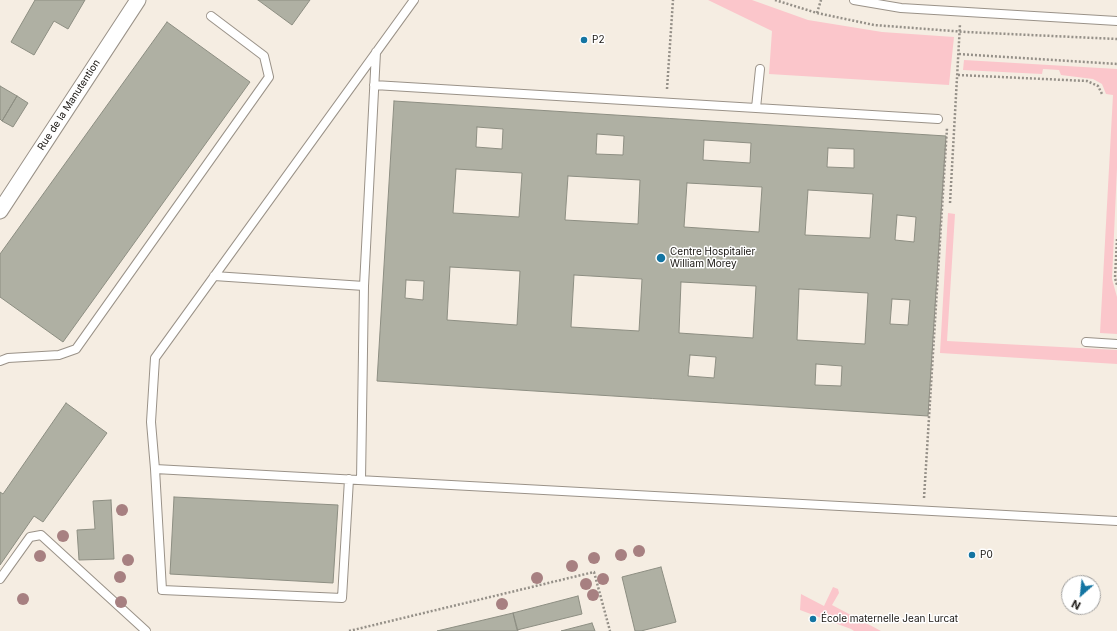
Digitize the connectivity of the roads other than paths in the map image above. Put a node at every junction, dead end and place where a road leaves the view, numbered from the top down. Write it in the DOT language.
graph roads {
  1 [pos="138,0"];
  2 [pos="414,0"];
  3 [pos="854,0"];
  4 [pos="212,16"];
  5 [pos="1117,21"];
  6 [pos="376,52"];
  7 [pos="760,68"];
  8 [pos="374,85"];
  9 [pos="756,108"];
  10 [pos="938,119"];
  11 [pos="0,211"];
  12 [pos="214,276"];
  13 [pos="364,286"];
  14 [pos="1086,342"];
  15 [pos="1117,344"];
  16 [pos="0,361"];
  17 [pos="155,469"];
  18 [pos="350,479"];
  19 [pos="361,480"];
  20 [pos="1117,521"];
  21 [pos="0,579"];
  22 [pos="146,631"];
  1 -- 11 [label="street, Rue de la Manutention"];
  2 -- 6 [label="lane"];
  3 -- 5 [label="lane"];
  4 -- 16 [label="lane"];
  6 -- 8 [label="lane"];
  6 -- 12 [label="lane"];
  7 -- 9 [label="lane"];
  8 -- 9 [label="lane"];
  8 -- 13 [label="lane"];
  9 -- 10 [label="lane"];
  12 -- 13 [label="lane"];
  12 -- 17 [label="lane"];
  13 -- 19 [label="lane"];
  14 -- 15 [label="lane"];
  17 -- 18 [label="lane"];
  17 -- 18 [label="lane"];
  18 -- 19 [label="lane"];
  19 -- 20 [label="lane"];
  21 -- 22 [label="lane"];
}
